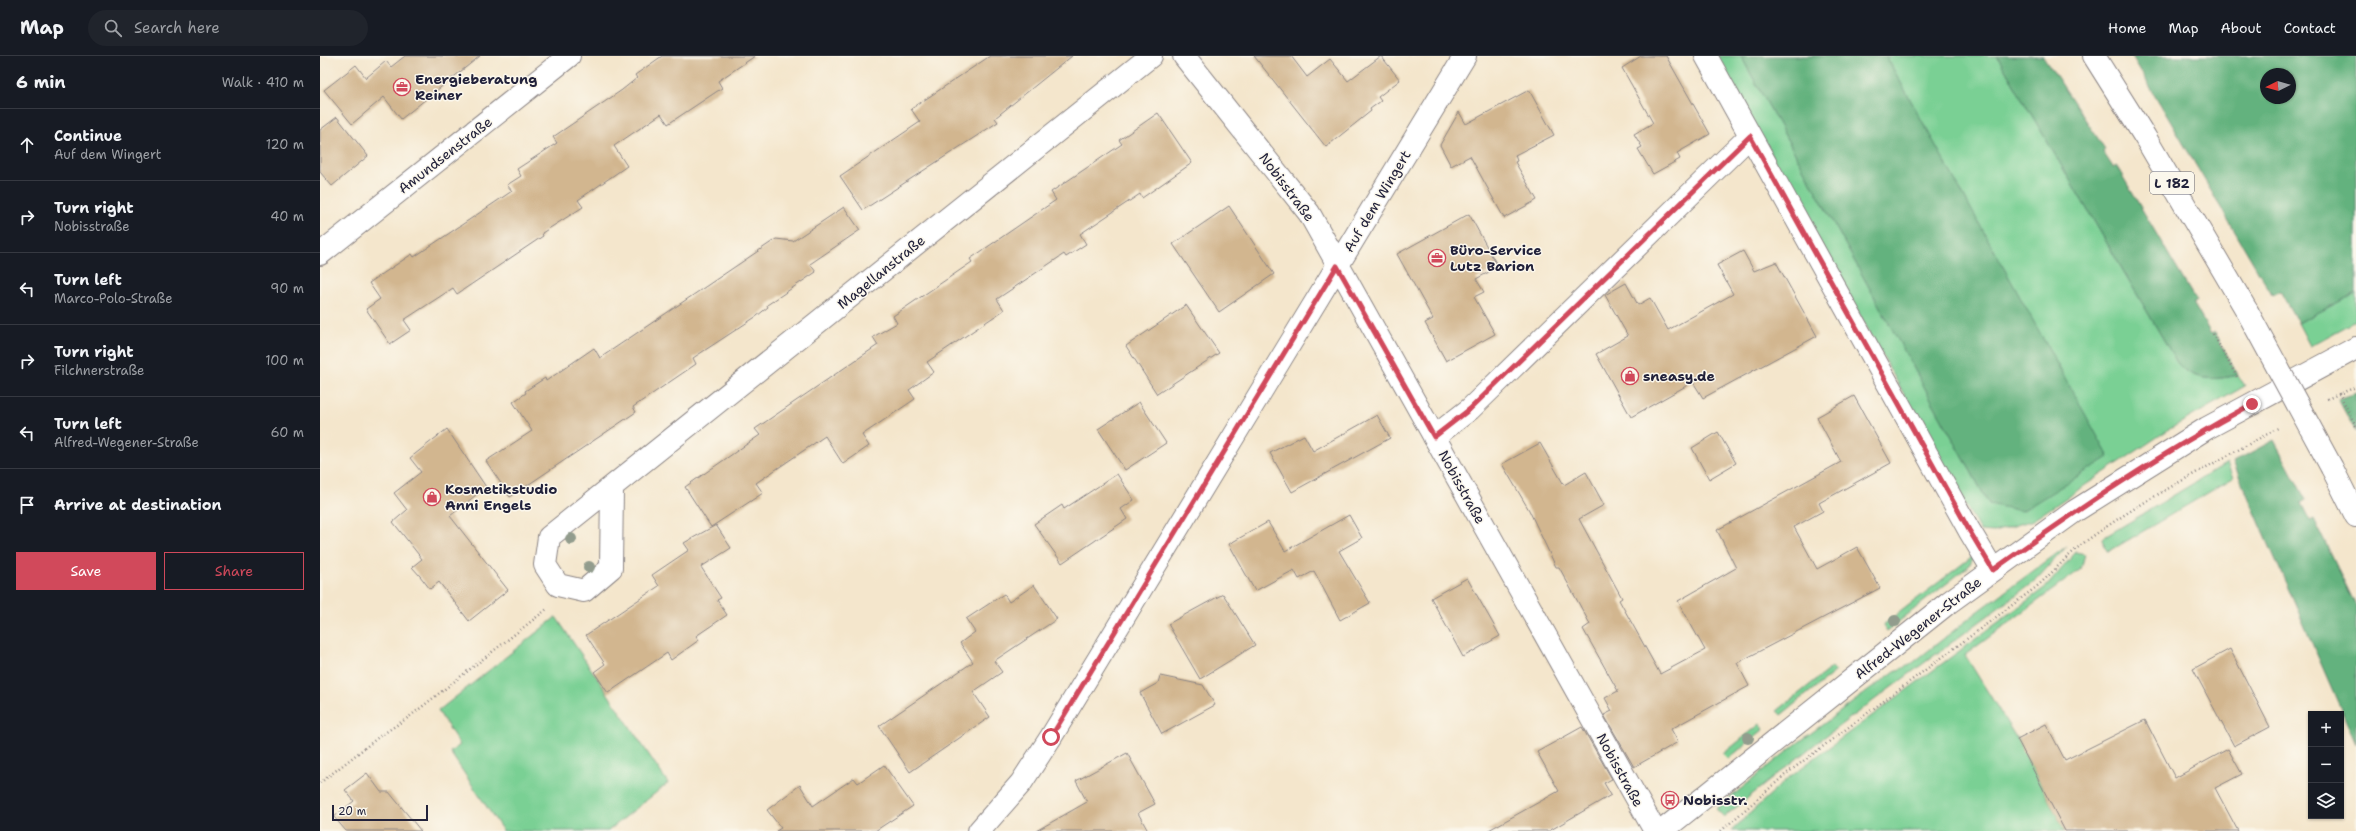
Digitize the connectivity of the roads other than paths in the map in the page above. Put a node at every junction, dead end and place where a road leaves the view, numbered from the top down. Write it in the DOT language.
graph roads {
  1 [pos="569,56"];
  2 [pos="1151,56"];
  3 [pos="1184,56"];
  4 [pos="1465,56"];
  5 [pos="1706,56"];
  6 [pos="2094,56"];
  7 [pos="1750,136"];
  8 [pos="320,254"];
  9 [pos="1337,266"];
  10 [pos="2356,348"];
  11 [pos="1434,437"];
  12 [pos="612,488"];
  13 [pos="2356,516"];
  14 [pos="1993,570"];
  15 [pos="979,831"];
  16 [pos="1655,831"];
  17 [pos="1662,831"];
  1 -- 8 [label="street, Amundsenstraße"];
  2 -- 12 [label="street, Magellanstraße"];
  3 -- 9 [label="street, Nobisstraße"];
  4 -- 9 [label="street, Auf dem Wingert"];
  5 -- 7 [label="street"];
  6 -- 13 [label="street, L 182, bridge"];
  7 -- 11 [label="street"];
  7 -- 14 [label="street"];
  9 -- 11 [label="street, Nobisstraße"];
  9 -- 15 [label="street, Auf dem Wingert"];
  10 -- 14 [label="street, Alfred-Wegener-Straße"];
  11 -- 16 [label="street, Nobisstraße"];
  12 -- 12 [label="street, Magellanstraße"];
  14 -- 17 [label="street, Alfred-Wegener-Straße"];
}
